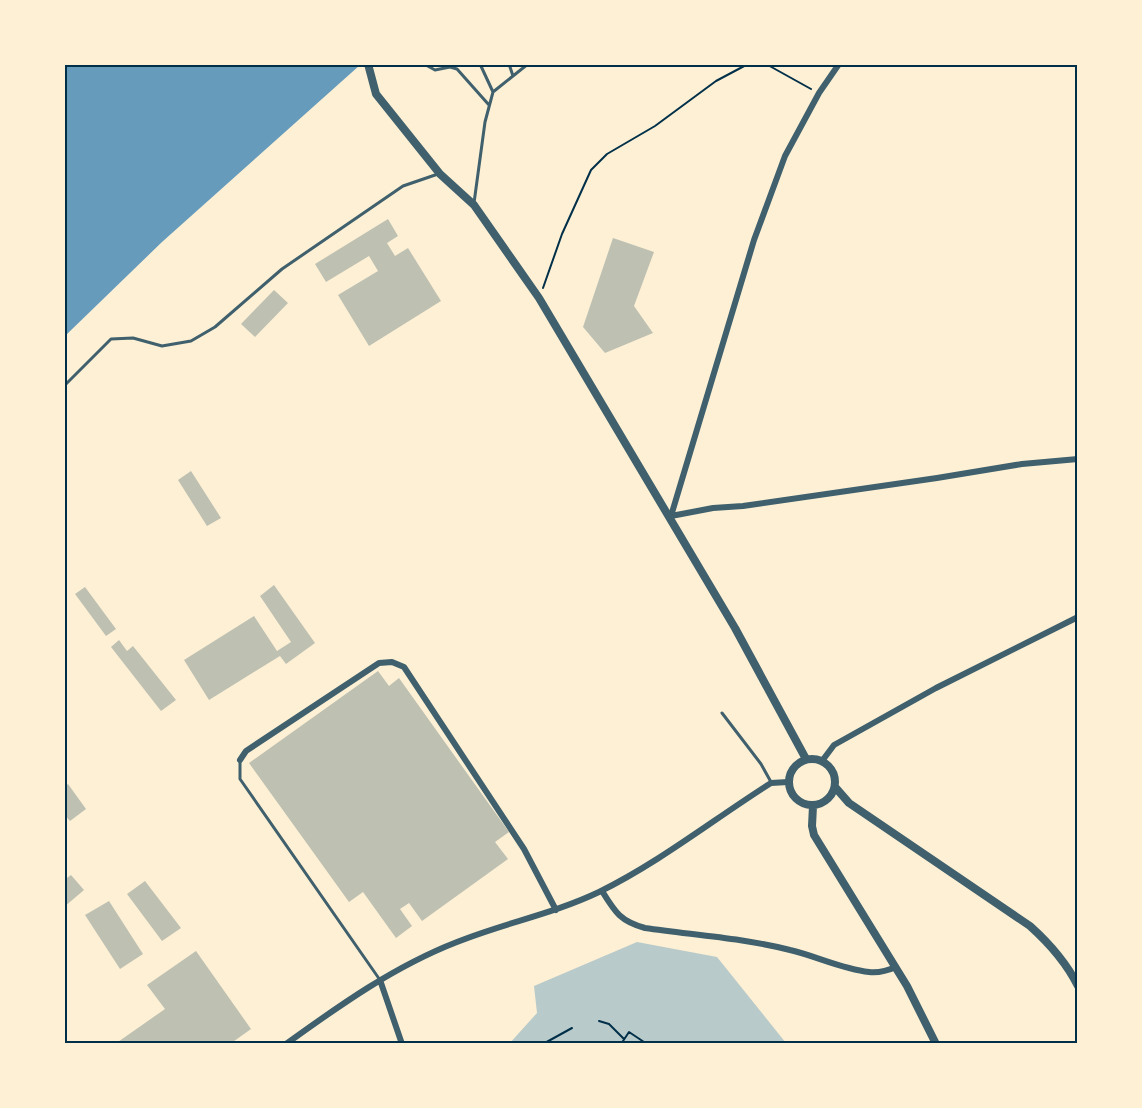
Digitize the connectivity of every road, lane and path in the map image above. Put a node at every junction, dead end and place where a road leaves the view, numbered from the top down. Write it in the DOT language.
graph roads {
  1 [pos="368,64"];
  2 [pos="424,64"];
  3 [pos="480,64"];
  4 [pos="509,64"];
  5 [pos="528,64"];
  6 [pos="748,64"];
  7 [pos="766,64"];
  8 [pos="839,64"];
  9 [pos="513,76"];
  10 [pos="493,92"];
  11 [pos="819,93"];
  12 [pos="489,105"];
  13 [pos="440,174"];
  14 [pos="474,205"];
  15 [pos="539,298"];
  16 [pos="64,386"];
  17 [pos="1077,459"];
  18 [pos="670,516"];
  19 [pos="1077,617"];
  20 [pos="722,713"];
  21 [pos="806,759"];
  22 [pos="240,760"];
  23 [pos="822,761"];
  24 [pos="788,782"];
  25 [pos="771,783"];
  26 [pos="835,787"];
  27 [pos="813,806"];
  28 [pos="602,891"];
  29 [pos="556,910"];
  30 [pos="896,967"];
  31 [pos="380,980"];
  32 [pos="1077,986"];
  33 [pos="599,1021"];
  34 [pos="572,1028"];
  35 [pos="624,1039"];
  36 [pos="286,1044"];
  37 [pos="402,1044"];
  38 [pos="543,1044"];
  39 [pos="621,1044"];
  40 [pos="647,1044"];
  41 [pos="936,1044"];
  1 -- 13 [label="street"];
  2 -- 12 [label="lane"];
  3 -- 10 [label="lane"];
  4 -- 9 [label="lane"];
  5 -- 9 [label="lane"];
  6 -- 15 [label="path"];
  7 -- 11 [label="path"];
  8 -- 11 [label="street"];
  9 -- 10 [label="lane"];
  10 -- 12 [label="lane"];
  11 -- 18 [label="street"];
  12 -- 14 [label="lane"];
  13 -- 14 [label="street"];
  13 -- 16 [label="lane"];
  14 -- 15 [label="street"];
  15 -- 18 [label="street"];
  17 -- 18 [label="street"];
  18 -- 21 [label="street"];
  19 -- 23 [label="street"];
  20 -- 25 [label="lane"];
  21 -- 23 [label="street"];
  21 -- 24 [label="street"];
  22 -- 29 [label="street"];
  22 -- 31 [label="lane"];
  23 -- 26 [label="street"];
  24 -- 25 [label="street"];
  24 -- 27 [label="street"];
  25 -- 28 [label="street"];
  26 -- 27 [label="street"];
  26 -- 32 [label="street"];
  27 -- 30 [label="street"];
  28 -- 29 [label="street"];
  28 -- 30 [label="street"];
  29 -- 31 [label="street"];
  30 -- 41 [label="street"];
  31 -- 36 [label="street"];
  31 -- 37 [label="street"];
  33 -- 35 [label="path"];
  34 -- 38 [label="path"];
  35 -- 39 [label="path"];
  35 -- 40 [label="path"];
}
